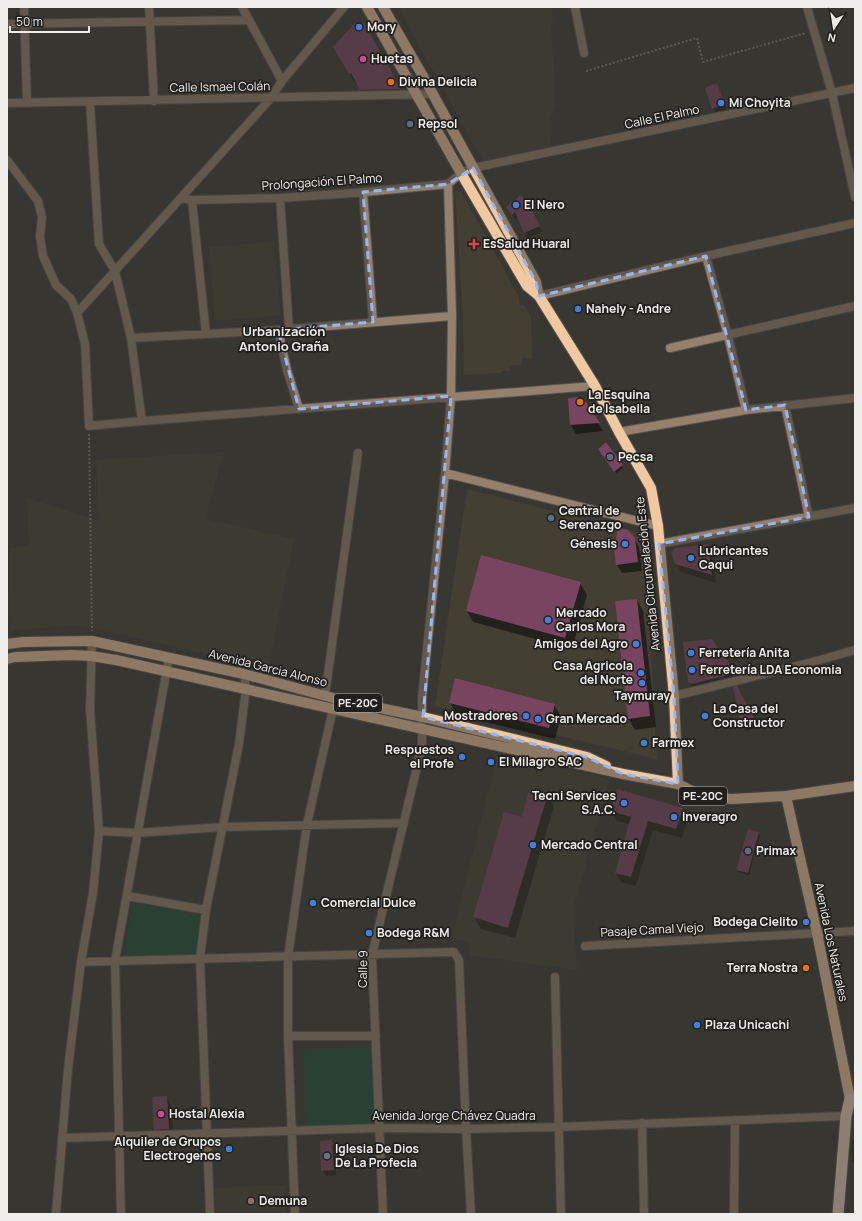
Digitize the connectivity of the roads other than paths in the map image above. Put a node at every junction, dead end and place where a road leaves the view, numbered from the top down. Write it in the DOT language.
graph roads {
  1 [pos="24,7"];
  2 [pos="149,7"];
  3 [pos="242,7"];
  4 [pos="344,7"];
  5 [pos="367,7"];
  6 [pos="383,7"];
  7 [pos="575,7"];
  8 [pos="807,7"];
  9 [pos="249,20"];
  10 [pos="150,22"];
  11 [pos="7,24"];
  12 [pos="24,24"];
  13 [pos="584,53"];
  14 [pos="282,81"];
  15 [pos="855,88"];
  16 [pos="417,94"];
  17 [pos="433,94"];
  18 [pos="832,94"];
  19 [pos="271,98"];
  20 [pos="154,101"];
  21 [pos="90,102"];
  22 [pos="7,103"];
  23 [pos="27,103"];
  24 [pos="7,160"];
  25 [pos="473,168"];
  26 [pos="461,173"];
  27 [pos="448,184"];
  28 [pos="363,192"];
  29 [pos="855,197"];
  30 [pos="181,198"];
  31 [pos="280,198"];
  32 [pos="192,200"];
  33 [pos="855,223"];
  34 [pos="706,256"];
  35 [pos="115,271"];
  36 [pos="539,296"];
  37 [pos="855,306"];
  38 [pos="77,313"];
  39 [pos="452,316"];
  40 [pos="373,322"];
  41 [pos="289,328"];
  42 [pos="278,330"];
  43 [pos="206,334"];
  44 [pos="728,336"];
  45 [pos="131,338"];
  46 [pos="670,348"];
  47 [pos="594,386"];
  48 [pos="451,396"];
  49 [pos="855,398"];
  50 [pos="785,405"];
  51 [pos="299,409"];
  52 [pos="746,410"];
  53 [pos="142,421"];
  54 [pos="619,432"];
  55 [pos="358,452"];
  56 [pos="445,472"];
  57 [pos="855,508"];
  58 [pos="809,517"];
  59 [pos="658,526"];
  60 [pos="659,544"];
  61 [pos="92,641"];
  62 [pos="7,644"];
  63 [pos="855,650"];
  64 [pos="91,656"];
  65 [pos="169,657"];
  66 [pos="7,659"];
  67 [pos="165,672"];
  68 [pos="244,674"];
  69 [pos="246,689"];
  70 [pos="325,696"];
  71 [pos="674,696"];
  72 [pos="333,709"];
  73 [pos="423,717"];
  74 [pos="423,729"];
  75 [pos="622,774"];
  76 [pos="678,784"];
  77 [pos="855,786"];
  78 [pos="786,796"];
  79 [pos="404,823"];
  80 [pos="306,824"];
  81 [pos="223,827"];
  82 [pos="99,831"];
  83 [pos="137,833"];
  84 [pos="127,896"];
  85 [pos="206,910"];
  86 [pos="855,931"];
  87 [pos="816,933"];
  88 [pos="585,946"];
  89 [pos="372,955"];
  90 [pos="288,957"];
  91 [pos="200,958"];
  92 [pos="115,961"];
  93 [pos="81,962"];
  94 [pos="555,977"];
  95 [pos="288,1036"];
  96 [pos="376,1036"];
  97 [pos="852,1100"];
  98 [pos="846,1116"];
  99 [pos="735,1120"];
  100 [pos="642,1123"];
  101 [pos="558,1127"];
  102 [pos="379,1128"];
  103 [pos="466,1129"];
  104 [pos="291,1131"];
  105 [pos="208,1134"];
  106 [pos="119,1137"];
  107 [pos="62,1138"];
  108 [pos="56,1214"];
  109 [pos="121,1214"];
  110 [pos="210,1214"];
  111 [pos="295,1214"];
  112 [pos="383,1214"];
  113 [pos="472,1214"];
  114 [pos="561,1214"];
  115 [pos="644,1214"];
  116 [pos="734,1214"];
  117 [pos="838,1214"];
  1 -- 12 [label="street"];
  2 -- 10 [label="street"];
  3 -- 9 [label="street"];
  4 -- 14 [label="street"];
  5 -- 16 [label="main road, Avenida Circunvalación Este"];
  6 -- 17 [label="main road, Avenida Circunvalación Este"];
  7 -- 13 [label="street"];
  8 -- 18 [label="street"];
  9 -- 10 [label="street"];
  9 -- 14 [label="street"];
  10 -- 12 [label="street"];
  10 -- 20 [label="street"];
  11 -- 12 [label="street"];
  12 -- 23 [label="street"];
  14 -- 19 [label="street"];
  15 -- 18 [label="street, Calle El Palmo"];
  16 -- 17 [label="street, Calle Ismael Colán"];
  16 -- 19 [label="street, Calle Ismael Colán"];
  16 -- 26 [label="main road, Avenida Circunvalación Este"];
  17 -- 25 [label="main road, Avenida Circunvalación Este"];
  18 -- 25 [label="street, Calle El Palmo"];
  18 -- 29 [label="street"];
  19 -- 20 [label="street, Calle Ismael Colán"];
  19 -- 30 [label="street"];
  20 -- 21 [label="street, Calle Ismael Colán"];
  21 -- 23 [label="street, Calle Ismael Colán"];
  21 -- 35 [label="street"];
  22 -- 23 [label="street, Calle Ismael Colán"];
  24 -- 38 [label="street"];
  25 -- 26 [label="street, Calle El Palmo"];
  25 -- 36 [label="main road, Avenida Circunvalación Este"];
  26 -- 27 [label="street"];
  26 -- 36 [label="main road, Avenida Circunvalación Este"];
  27 -- 28 [label="street, Prolongación El Palmo"];
  27 -- 39 [label="street, Calle 9"];
  28 -- 31 [label="street, Prolongación El Palmo"];
  28 -- 40 [label="street"];
  30 -- 32 [label="street, Prolongación El Palmo"];
  30 -- 35 [label="street"];
  31 -- 32 [label="street, Prolongación El Palmo"];
  31 -- 41 [label="street"];
  32 -- 43 [label="street"];
  33 -- 34 [label="street"];
  34 -- 36 [label="street"];
  34 -- 44 [label="street"];
  35 -- 38 [label="street"];
  35 -- 45 [label="street"];
  36 -- 47 [label="main road, Avenida Circunvalación Este"];
  37 -- 44 [label="street"];
  38 -- 53 [label="street"];
  39 -- 40 [label="street"];
  39 -- 48 [label="street, Calle 9"];
  40 -- 41 [label="street"];
  41 -- 42 [label="street"];
  42 -- 43 [label="street"];
  42 -- 51 [label="street"];
  43 -- 45 [label="street"];
  44 -- 46 [label="street"];
  44 -- 52 [label="street"];
  45 -- 53 [label="street"];
  47 -- 48 [label="street"];
  47 -- 54 [label="main road, Avenida Circunvalación Este"];
  48 -- 51 [label="street"];
  48 -- 56 [label="street, Calle 9"];
  49 -- 50 [label="street"];
  50 -- 52 [label="street"];
  50 -- 58 [label="street"];
  51 -- 53 [label="street"];
  52 -- 54 [label="street"];
  54 -- 59 [label="main road, Avenida Circunvalación Este"];
  55 -- 70 [label="street"];
  56 -- 59 [label="street"];
  56 -- 73 [label="street, Calle 9"];
  57 -- 58 [label="street"];
  58 -- 60 [label="street"];
  59 -- 60 [label="main road, Avenida Circunvalación Este"];
  60 -- 71 [label="main road, Avenida Circunvalación Este"];
  61 -- 62 [label="main road, PE-20C"];
  61 -- 64 [label="street"];
  61 -- 65 [label="main road, Avenida Garcia Alonso / PE-20C"];
  63 -- 71 [label="street"];
  64 -- 66 [label="main road, PE-20C"];
  64 -- 67 [label="main road, Avenida Garcia Alonso / PE-20C"];
  64 -- 82 [label="street"];
  65 -- 67 [label="street"];
  65 -- 68 [label="main road, Avenida Garcia Alonso / PE-20C"];
  67 -- 69 [label="main road, Avenida Garcia Alonso / PE-20C"];
  67 -- 83 [label="street"];
  68 -- 69 [label="street"];
  68 -- 70 [label="main road, Avenida Garcia Alonso / PE-20C"];
  69 -- 72 [label="main road, Avenida Garcia Alonso / PE-20C"];
  69 -- 81 [label="street"];
  70 -- 73 [label="main road, Avenida Garcia Alonso / PE-20C"];
  71 -- 76 [label="main road, Avenida Circunvalación Este"];
  72 -- 74 [label="main road, Avenida Garcia Alonso / PE-20C"];
  72 -- 80 [label="street"];
  73 -- 74 [label="street, Calle 9"];
  73 -- 75 [label="main road, Avenida Garcia Alonso / PE-20C"];
  74 -- 75 [label="main road, Avenida Garcia Alonso / PE-20C"];
  74 -- 79 [label="street, Calle 9"];
  75 -- 76 [label="main road, Avenida Garcia Alonso / PE-20C"];
  76 -- 78 [label="main road, Avenida Garcia Alonso / PE-20C"];
  77 -- 78 [label="main road, PE-20C"];
  78 -- 87 [label="main road, Avenida Los Naturales"];
  79 -- 80 [label="street"];
  79 -- 89 [label="street, Calle 9"];
  80 -- 81 [label="street"];
  80 -- 90 [label="street"];
  81 -- 83 [label="street"];
  81 -- 85 [label="street"];
  82 -- 83 [label="street"];
  82 -- 93 [label="street"];
  83 -- 84 [label="street"];
  84 -- 85 [label="street"];
  84 -- 92 [label="street"];
  85 -- 91 [label="street"];
  86 -- 87 [label="street, Pasaje Camal Viejo"];
  87 -- 88 [label="street, Pasaje Camal Viejo"];
  87 -- 97 [label="main road, Avenida Los Naturales"];
  89 -- 90 [label="street"];
  89 -- 96 [label="street, Calle 9"];
  89 -- 103 [label="street"];
  90 -- 91 [label="street"];
  90 -- 95 [label="street"];
  91 -- 92 [label="street"];
  91 -- 105 [label="street"];
  92 -- 93 [label="street"];
  92 -- 106 [label="street"];
  93 -- 107 [label="street"];
  94 -- 101 [label="street"];
  95 -- 96 [label="street"];
  95 -- 104 [label="street"];
  96 -- 102 [label="street, Calle 9"];
  97 -- 98 [label="highway, Avenida Los Naturales"];
  98 -- 99 [label="street, Avenida Jorge Chávez Quadra"];
  98 -- 117 [label="highway, Avenida Los Naturales"];
  99 -- 100 [label="street, Avenida Jorge Chávez Quadra"];
  99 -- 116 [label="street"];
  100 -- 101 [label="street, Avenida Jorge Chávez Quadra"];
  100 -- 115 [label="street"];
  101 -- 103 [label="street, Avenida Jorge Chávez Quadra"];
  101 -- 114 [label="street"];
  102 -- 103 [label="street, Avenida Jorge Chávez Quadra"];
  102 -- 104 [label="street, Avenida Jorge Chávez Quadra"];
  102 -- 112 [label="street, Calle 9"];
  103 -- 113 [label="street"];
  104 -- 105 [label="street, Avenida Jorge Chávez Quadra"];
  104 -- 111 [label="street"];
  105 -- 106 [label="street, Avenida Jorge Chávez Quadra"];
  105 -- 110 [label="street"];
  106 -- 107 [label="street, Avenida Jorge Chávez Quadra"];
  106 -- 109 [label="street"];
  107 -- 108 [label="street"];
}
